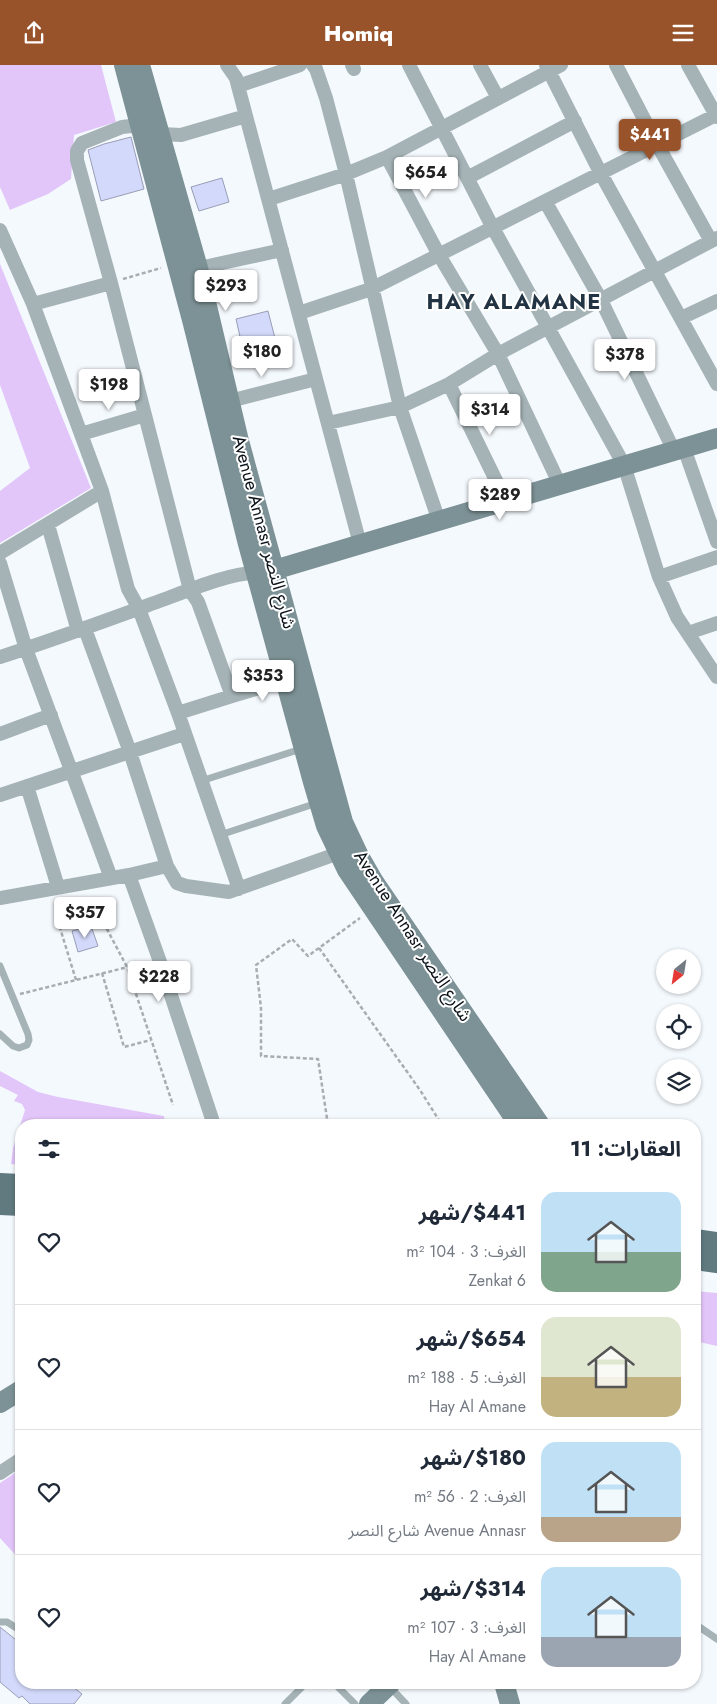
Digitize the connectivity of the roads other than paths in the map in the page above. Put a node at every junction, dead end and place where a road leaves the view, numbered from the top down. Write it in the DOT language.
graph roads {
  1 [pos="124,65"];
  2 [pos="140,65"];
  3 [pos="227,65"];
  4 [pos="300,65"];
  5 [pos="409,65"];
  6 [pos="480,65"];
  7 [pos="616,65"];
  8 [pos="688,65"];
  9 [pos="317,66"];
  10 [pos="552,67"];
  11 [pos="238,86"];
  12 [pos="498,99"];
  13 [pos="715,110"];
  14 [pos="246,116"];
  15 [pos="575,121"];
  16 [pos="141,128"];
  17 [pos="440,128"];
  18 [pos="161,134"];
  19 [pos="657,145"];
  20 [pos="387,157"];
  21 [pos="600,172"];
  22 [pos="346,174"];
  23 [pos="467,178"];
  24 [pos="269,199"];
  25 [pos="545,201"];
  26 [pos="493,228"];
  27 [pos="0,230"];
  28 [pos="714,240"];
  29 [pos="282,249"];
  30 [pos="439,255"];
  31 [pos="185,268"];
  32 [pos="655,271"];
  33 [pos="111,283"];
  34 [pos="371,289"];
  35 [pos="601,299"];
  36 [pos="717,301"];
  37 [pos="33,304"];
  38 [pos="299,313"];
  39 [pos="681,318"];
  40 [pos="548,327"];
  41 [pos="498,354"];
  42 [pos="712,364"];
  43 [pos="316,379"];
  44 [pos="717,383"];
  45 [pos="448,384"];
  46 [pos="221,403"];
  47 [pos="400,407"];
  48 [pos="145,415"];
  49 [pos="328,423"];
  50 [pos="81,434"];
  51 [pos="717,438"];
  52 [pos="679,449"];
  53 [pos="624,465"];
  54 [pos="560,485"];
  55 [pos="102,491"];
  56 [pos="506,501"];
  57 [pos="439,521"];
  58 [pos="48,525"];
  59 [pos="717,542"];
  60 [pos="360,544"];
  61 [pos="0,553"];
  62 [pos="717,557"];
  63 [pos="0,563"];
  64 [pos="265,571"];
  65 [pos="659,577"];
  66 [pos="190,590"];
  67 [pos="139,609"];
  68 [pos="717,623"];
  69 [pos="82,630"];
  70 [pos="688,633"];
  71 [pos="26,649"];
  72 [pos="0,657"];
  73 [pos="717,677"];
  74 [pos="286,680"];
  75 [pos="232,696"];
  76 [pos="178,713"];
  77 [pos="51,715"];
  78 [pos="0,734"];
  79 [pos="184,734"];
  80 [pos="304,748"];
  81 [pos="130,752"];
  82 [pos="72,771"];
  83 [pos="202,781"];
  84 [pos="27,786"];
  85 [pos="0,795"];
  86 [pos="319,802"];
  87 [pos="220,835"];
  88 [pos="339,853"];
  89 [pos="167,866"];
  90 [pos="129,875"];
  91 [pos="111,878"];
  92 [pos="0,883"];
  93 [pos="58,887"];
  94 [pos="239,889"];
  95 [pos="2,897"];
  96 [pos="0,966"];
  97 [pos="0,1034"];
  98 [pos="212,1119"];
  99 [pos="515,1119"];
  100 [pos="536,1119"];
  101 [pos="0,1184"];
  102 [pos="15,1185"];
  103 [pos="0,1204"];
  104 [pos="15,1205"];
  105 [pos="701,1241"];
  106 [pos="717,1243"];
  107 [pos="701,1260"];
  108 [pos="717,1262"];
  109 [pos="15,1394"];
  110 [pos="0,1403"];
  111 [pos="15,1463"];
  112 [pos="0,1473"];
  113 [pos="0,1622"];
  114 [pos="15,1627"];
  115 [pos="701,1628"];
  116 [pos="717,1639"];
  117 [pos="300,1689"];
  118 [pos="340,1689"];
  119 [pos="385,1689"];
  120 [pos="394,1689"];
  121 [pos="506,1689"];
  122 [pos="285,1704"];
  123 [pos="355,1704"];
  124 [pos="369,1704"];
  125 [pos="406,1704"];
  126 [pos="510,1704"];
  1 -- 16 [label="main road, Avenue Annasr شارع النصر"];
  2 -- 18 [label="main road, Avenue Annasr شارع النصر"];
  3 -- 11 [label="street"];
  4 -- 11 [label="street"];
  5 -- 17 [label="street"];
  6 -- 12 [label="street"];
  7 -- 19 [label="street"];
  8 -- 13 [label="street"];
  9 -- 22 [label="street"];
  10 -- 12 [label="street"];
  10 -- 15 [label="street"];
  11 -- 14 [label="street"];
  12 -- 17 [label="street"];
  13 -- 19 [label="street"];
  14 -- 18 [label="street"];
  14 -- 24 [label="street"];
  15 -- 21 [label="street"];
  15 -- 23 [label="street"];
  16 -- 18 [label="street"];
  16 -- 31 [label="main road, Avenue Annasr شارع النصر"];
  16 -- 33 [label="street"];
  17 -- 20 [label="street"];
  17 -- 23 [label="street"];
  18 -- 31 [label="main road, Avenue Annasr شارع النصر"];
  19 -- 21 [label="street"];
  19 -- 28 [label="street"];
  20 -- 22 [label="street"];
  20 -- 30 [label="street"];
  21 -- 25 [label="street"];
  21 -- 32 [label="street"];
  22 -- 24 [label="street"];
  22 -- 34 [label="street"];
  23 -- 26 [label="street"];
  24 -- 29 [label="street"];
  25 -- 26 [label="street"];
  25 -- 35 [label="street"];
  26 -- 30 [label="street"];
  26 -- 40 [label="street"];
  27 -- 37 [label="street"];
  28 -- 32 [label="street"];
  29 -- 31 [label="street"];
  29 -- 38 [label="street"];
  30 -- 34 [label="street"];
  30 -- 41 [label="street"];
  31 -- 46 [label="main road, Avenue Annasr شارع النصر"];
  32 -- 35 [label="street"];
  32 -- 39 [label="street"];
  33 -- 37 [label="street"];
  33 -- 48 [label="street"];
  34 -- 38 [label="street"];
  34 -- 47 [label="street"];
  35 -- 40 [label="street"];
  35 -- 52 [label="street"];
  36 -- 39 [label="street"];
  37 -- 50 [label="street"];
  38 -- 43 [label="street"];
  39 -- 42 [label="street"];
  40 -- 41 [label="street"];
  40 -- 53 [label="street"];
  41 -- 45 [label="street"];
  41 -- 54 [label="street"];
  42 -- 44 [label="street"];
  43 -- 46 [label="street"];
  43 -- 49 [label="street"];
  45 -- 47 [label="street"];
  45 -- 56 [label="street"];
  46 -- 64 [label="main road, Avenue Annasr شارع النصر"];
  47 -- 49 [label="street"];
  47 -- 57 [label="street"];
  48 -- 50 [label="street"];
  48 -- 66 [label="street"];
  49 -- 60 [label="street"];
  50 -- 55 [label="street"];
  51 -- 52 [label="main road"];
  52 -- 53 [label="main road"];
  52 -- 59 [label="street"];
  53 -- 54 [label="main road"];
  53 -- 65 [label="street"];
  54 -- 56 [label="main road"];
  55 -- 58 [label="street"];
  55 -- 67 [label="street"];
  56 -- 57 [label="main road"];
  57 -- 60 [label="main road"];
  58 -- 61 [label="street"];
  58 -- 69 [label="street"];
  60 -- 64 [label="main road"];
  62 -- 65 [label="street"];
  63 -- 71 [label="street"];
  64 -- 66 [label="street"];
  64 -- 74 [label="main road, Avenue Annasr شارع النصر"];
  64 -- 100 [label="main road, Avenue Annasr شارع النصر"];
  65 -- 70 [label="street"];
  66 -- 67 [label="street"];
  66 -- 75 [label="street"];
  67 -- 69 [label="street"];
  67 -- 76 [label="street"];
  68 -- 70 [label="street"];
  69 -- 71 [label="street"];
  69 -- 81 [label="street"];
  70 -- 73 [label="street"];
  71 -- 72 [label="street"];
  71 -- 77 [label="street"];
  74 -- 75 [label="street"];
  74 -- 80 [label="main road, Avenue Annasr شارع النصر"];
  75 -- 76 [label="street"];
  76 -- 79 [label="street"];
  77 -- 78 [label="street"];
  77 -- 82 [label="street"];
  79 -- 81 [label="street"];
  79 -- 83 [label="street"];
  80 -- 83 [label="lane"];
  80 -- 86 [label="main road, Avenue Annasr شارع النصر"];
  81 -- 82 [label="street"];
  81 -- 89 [label="street"];
  82 -- 84 [label="street"];
  82 -- 91 [label="street"];
  83 -- 87 [label="street"];
  84 -- 85 [label="street"];
  84 -- 93 [label="street"];
  86 -- 87 [label="lane"];
  86 -- 88 [label="main road, Avenue Annasr شارع النصر"];
  87 -- 94 [label="street"];
  88 -- 94 [label="street"];
  88 -- 99 [label="main road, Avenue Annasr شارع النصر"];
  89 -- 90 [label="street"];
  89 -- 94 [label="street"];
  90 -- 91 [label="street"];
  90 -- 98 [label="street"];
  91 -- 93 [label="street"];
  92 -- 95 [label="street"];
  93 -- 95 [label="street"];
  96 -- 97 [label="lane"];
  101 -- 102 [label="main road"];
  103 -- 104 [label="main road"];
  105 -- 106 [label="main road"];
  107 -- 108 [label="main road"];
  109 -- 110 [label="main road"];
  111 -- 112 [label="street"];
  113 -- 114 [label="lane"];
  115 -- 116 [label="lane"];
  117 -- 122 [label="lane"];
  118 -- 123 [label="lane"];
  119 -- 124 [label="main road"];
  120 -- 125 [label="lane"];
  121 -- 126 [label="main road"];
}
